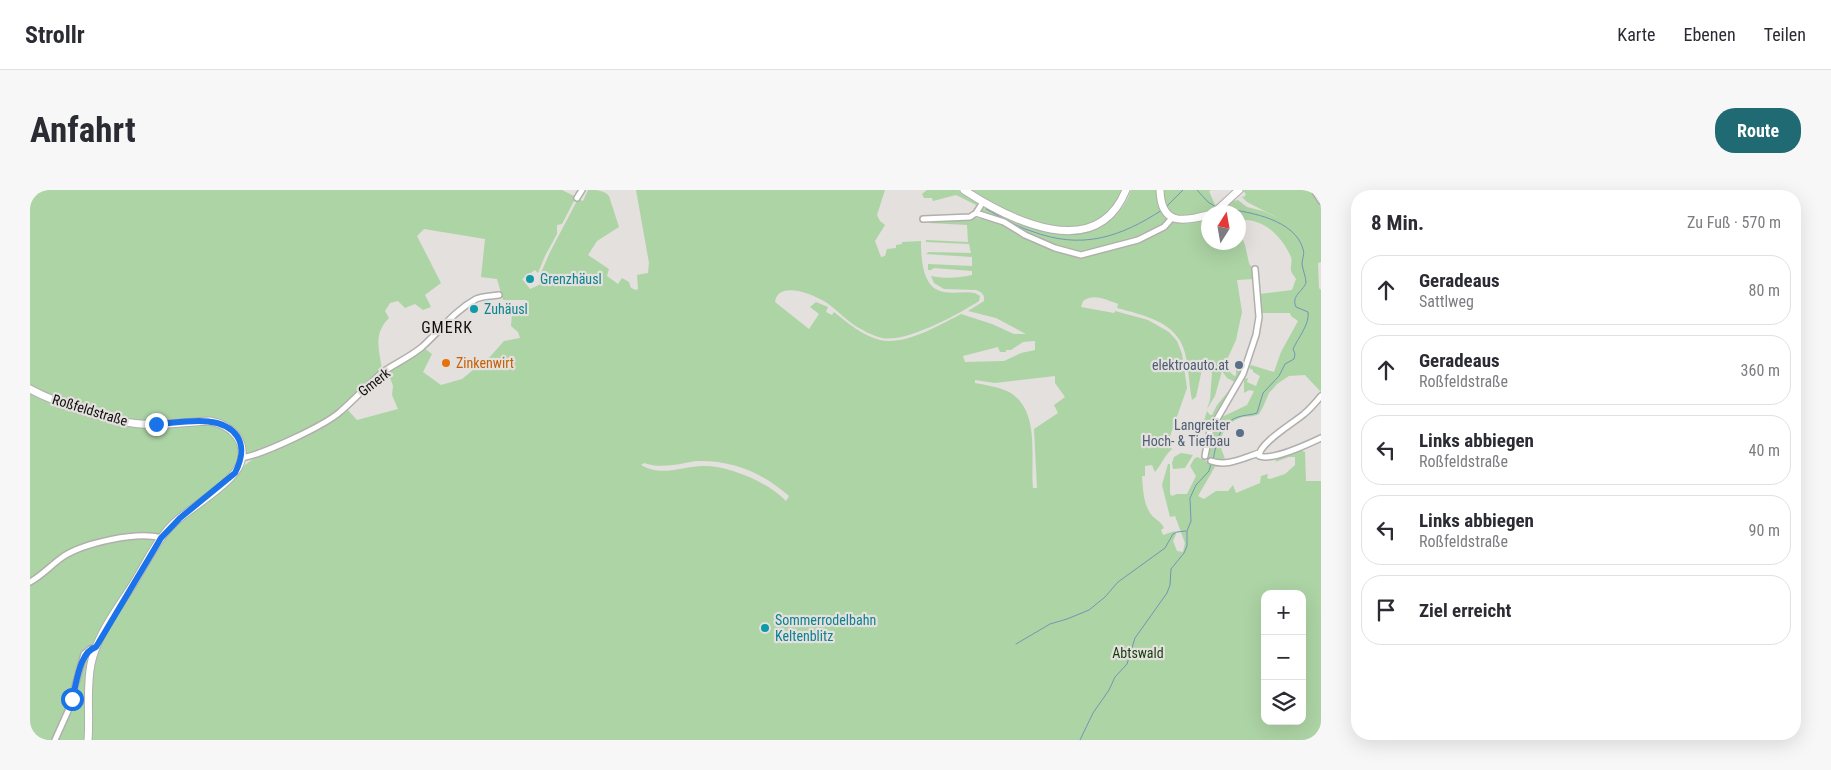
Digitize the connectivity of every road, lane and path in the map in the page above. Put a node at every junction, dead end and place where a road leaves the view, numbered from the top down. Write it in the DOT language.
graph roads {
  1 [pos="582,190"];
  2 [pos="964,190"];
  3 [pos="1126,190"];
  4 [pos="1160,190"];
  5 [pos="1239,190"];
  6 [pos="1314,190"];
  7 [pos="577,198"];
  8 [pos="1321,201"];
  9 [pos="983,202"];
  10 [pos="1223,205"];
  11 [pos="976,214"];
  12 [pos="1201,216"];
  13 [pos="1172,218"];
  14 [pos="924,219"];
  15 [pos="1255,269"];
  16 [pos="499,295"];
  17 [pos="30,389"];
  18 [pos="1321,396"];
  19 [pos="1321,438"];
  20 [pos="1259,453"];
  21 [pos="1205,456"];
  22 [pos="241,458"];
  23 [pos="1212,462"];
  24 [pos="161,538"];
  25 [pos="30,582"];
  26 [pos="96,647"];
  27 [pos="55,740"];
  28 [pos="88,740"];
  1 -- 7 [label="street"];
  2 -- 9 [label="street"];
  3 -- 9 [label="street"];
  4 -- 13 [label="street"];
  5 -- 10 [label="street"];
  6 -- 8 [label="street"];
  9 -- 11 [label="street"];
  11 -- 13 [label="street"];
  11 -- 14 [label="street"];
  12 -- 13 [label="street"];
  15 -- 21 [label="street"];
  16 -- 22 [label="street, Gmerk"];
  17 -- 22 [label="street, Roßfeldstraße"];
  18 -- 20 [label="street"];
  19 -- 20 [label="street"];
  20 -- 23 [label="street"];
  22 -- 24 [label="street"];
  24 -- 25 [label="street"];
  24 -- 26 [label="street"];
  26 -- 27 [label="street"];
  26 -- 28 [label="street"];
}
